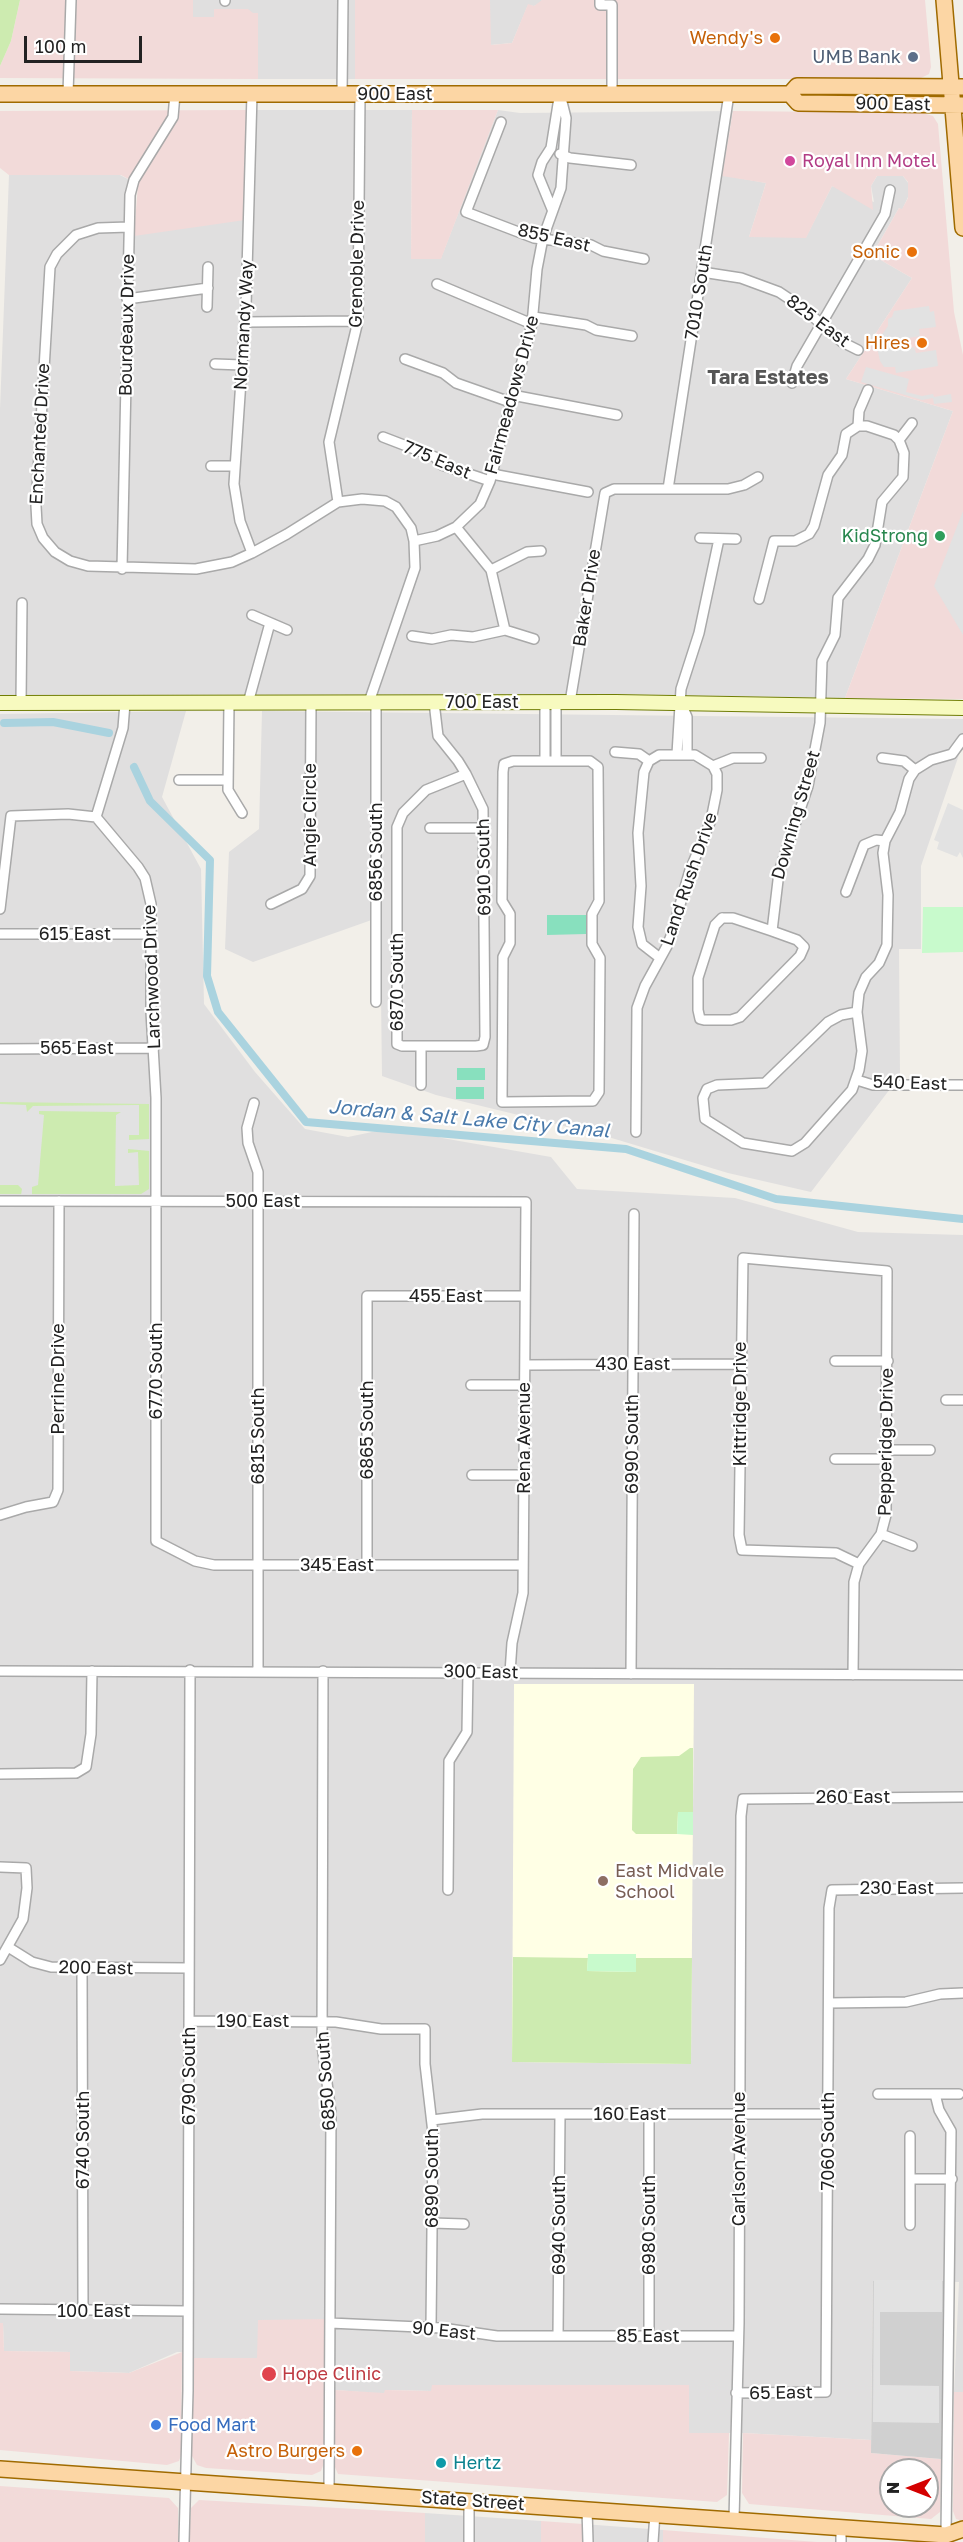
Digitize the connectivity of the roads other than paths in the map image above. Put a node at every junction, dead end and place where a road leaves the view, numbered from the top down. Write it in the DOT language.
graph roads {
  1 [pos="70,0"];
  2 [pos="343,0"];
  3 [pos="600,0"];
  4 [pos="944,0"];
  5 [pos="958,87"];
  6 [pos="0,94"];
  7 [pos="68,94"];
  8 [pos="176,94"];
  9 [pos="252,94"];
  10 [pos="342,94"];
  11 [pos="360,94"];
  12 [pos="560,94"];
  13 [pos="612,94"];
  14 [pos="729,94"];
  15 [pos="790,94"];
  16 [pos="958,104"];
  17 [pos="501,122"];
  18 [pos="550,148"];
  19 [pos="564,156"];
  20 [pos="631,165"];
  21 [pos="891,190"];
  22 [pos="552,209"];
  23 [pos="129,227"];
  24 [pos="963,228"];
  25 [pos="543,238"];
  26 [pos="644,259"];
  27 [pos="208,267"];
  28 [pos="702,272"];
  29 [pos="437,284"];
  30 [pos="208,288"];
  31 [pos="127,299"];
  32 [pos="207,307"];
  33 [pos="357,321"];
  34 [pos="533,321"];
  35 [pos="245,322"];
  36 [pos="821,325"];
  37 [pos="632,336"];
  38 [pos="858,350"];
  39 [pos="405,359"];
  40 [pos="215,364"];
  41 [pos="242,365"];
  42 [pos="792,383"];
  43 [pos="868,390"];
  44 [pos="511,399"];
  45 [pos="617,415"];
  46 [pos="912,423"];
  47 [pos="858,426"];
  48 [pos="383,437"];
  49 [pos="899,440"];
  50 [pos="212,466"];
  51 [pos="235,466"];
  52 [pos="758,477"];
  53 [pos="491,478"];
  54 [pos="668,489"];
  55 [pos="588,492"];
  56 [pos="338,502"];
  57 [pos="456,527"];
  58 [pos="700,538"];
  59 [pos="719,538"];
  60 [pos="736,539"];
  61 [pos="414,541"];
  62 [pos="541,551"];
  63 [pos="252,553"];
  64 [pos="122,569"];
  65 [pos="491,570"];
  66 [pos="759,599"];
  67 [pos="22,603"];
  68 [pos="252,615"];
  69 [pos="270,623"];
  70 [pos="287,630"];
  71 [pos="505,630"];
  72 [pos="412,636"];
  73 [pos="534,639"];
  74 [pos="373,702"];
  75 [pos="434,702"];
  76 [pos="557,702"];
  77 [pos="0,703"];
  78 [pos="21,703"];
  79 [pos="125,703"];
  80 [pos="229,703"];
  81 [pos="248,703"];
  82 [pos="310,703"];
  83 [pos="681,703"];
  84 [pos="822,706"];
  85 [pos="963,708"];
  86 [pos="963,739"];
  87 [pos="615,752"];
  88 [pos="682,754"];
  89 [pos="761,758"];
  90 [pos="882,758"];
  91 [pos="545,761"];
  92 [pos="556,761"];
  93 [pos="649,761"];
  94 [pos="713,766"];
  95 [pos="915,770"];
  96 [pos="466,774"];
  97 [pos="179,780"];
  98 [pos="228,780"];
  99 [pos="242,813"];
  100 [pos="96,817"];
  101 [pos="430,828"];
  102 [pos="485,828"];
  103 [pos="885,841"];
  104 [pos="846,892"];
  105 [pos="271,904"];
  106 [pos="0,909"];
  107 [pos="772,931"];
  108 [pos="0,934"];
  109 [pos="151,934"];
  110 [pos="660,958"];
  111 [pos="376,1002"];
  112 [pos="857,1012"];
  113 [pos="421,1047"];
  114 [pos="154,1048"];
  115 [pos="0,1049"];
  116 [pos="857,1080"];
  117 [pos="421,1085"];
  118 [pos="963,1085"];
  119 [pos="254,1102"];
  120 [pos="636,1132"];
  121 [pos="0,1201"];
  122 [pos="59,1201"];
  123 [pos="156,1201"];
  124 [pos="258,1202"];
  125 [pos="526,1202"];
  126 [pos="634,1214"];
  127 [pos="886,1271"];
  128 [pos="367,1296"];
  129 [pos="525,1296"];
  130 [pos="888,1360"];
  131 [pos="835,1361"];
  132 [pos="633,1364"];
  133 [pos="741,1364"];
  134 [pos="525,1365"];
  135 [pos="471,1385"];
  136 [pos="524,1385"];
  137 [pos="946,1400"];
  138 [pos="963,1400"];
  139 [pos="930,1450"];
  140 [pos="887,1455"];
  141 [pos="835,1459"];
  142 [pos="472,1475"];
  143 [pos="524,1475"];
  144 [pos="0,1515"];
  145 [pos="881,1534"];
  146 [pos="156,1541"];
  147 [pos="912,1546"];
  148 [pos="258,1564"];
  149 [pos="859,1564"];
  150 [pos="367,1565"];
  151 [pos="523,1565"];
  152 [pos="190,1670"];
  153 [pos="258,1670"];
  154 [pos="0,1671"];
  155 [pos="92,1671"];
  156 [pos="323,1671"];
  157 [pos="468,1672"];
  158 [pos="510,1673"];
  159 [pos="631,1674"];
  160 [pos="853,1675"];
  161 [pos="963,1675"];
  162 [pos="0,1774"];
  163 [pos="963,1797"];
  164 [pos="743,1799"];
  165 [pos="0,1868"];
  166 [pos="963,1888"];
  167 [pos="448,1890"];
  168 [pos="832,1890"];
  169 [pos="8,1947"];
  170 [pos="0,1960"];
  171 [pos="82,1968"];
  172 [pos="189,1968"];
  173 [pos="963,1994"];
  174 [pos="829,2003"];
  175 [pos="189,2021"];
  176 [pos="322,2021"];
  177 [pos="425,2029"];
  178 [pos="878,2094"];
  179 [pos="935,2094"];
  180 [pos="959,2094"];
  181 [pos="560,2114"];
  182 [pos="649,2114"];
  183 [pos="740,2114"];
  184 [pos="829,2114"];
  185 [pos="432,2120"];
  186 [pos="910,2136"];
  187 [pos="952,2140"];
  188 [pos="963,2140"];
  189 [pos="910,2179"];
  190 [pos="952,2179"];
  191 [pos="432,2223"];
  192 [pos="464,2224"];
  193 [pos="910,2225"];
  194 [pos="0,2309"];
  195 [pos="83,2311"];
  196 [pos="188,2311"];
  197 [pos="330,2323"];
  198 [pos="431,2327"];
  199 [pos="558,2336"];
  200 [pos="649,2336"];
  201 [pos="737,2336"];
  202 [pos="826,2391"];
  203 [pos="735,2393"];
  204 [pos="0,2469"];
  205 [pos="185,2482"];
  206 [pos="329,2491"];
  207 [pos="469,2500"];
  208 [pos="588,2509"];
  209 [pos="655,2513"];
  210 [pos="734,2519"];
  211 [pos="963,2529"];
  212 [pos="841,2535"];
  213 [pos="951,2539"];
  214 [pos="184,2542"];
  215 [pos="469,2542"];
  216 [pos="588,2542"];
  217 [pos="653,2542"];
  1 -- 7 [label="street"];
  2 -- 10 [label="street"];
  3 -- 13 [label="street"];
  4 -- 5 [label="main road"];
  5 -- 15 [label="main road, 900 East"];
  5 -- 16 [label="main road"];
  6 -- 7 [label="main road, 900 East"];
  7 -- 8 [label="main road, 900 East"];
  8 -- 9 [label="main road, 900 East"];
  8 -- 23 [label="street, Bourdeaux Drive"];
  9 -- 10 [label="main road, 900 East"];
  9 -- 35 [label="street, Normandy Way"];
  10 -- 11 [label="main road, 900 East"];
  11 -- 12 [label="main road, 900 East"];
  11 -- 33 [label="street, Grenoble Drive"];
  12 -- 13 [label="main road, 900 East"];
  12 -- 18 [label="street"];
  12 -- 19 [label="street, Fairmeadows Drive"];
  13 -- 14 [label="main road, 900 East"];
  14 -- 15 [label="main road, 900 East"];
  14 -- 28 [label="street, 7010 South"];
  15 -- 16 [label="main road, 900 East"];
  16 -- 24 [label="main road"];
  17 -- 25 [label="street, 855 East"];
  18 -- 19 [label="street"];
  18 -- 22 [label="street"];
  19 -- 20 [label="street"];
  19 -- 22 [label="street, Fairmeadows Drive"];
  21 -- 36 [label="street"];
  22 -- 25 [label="street, Fairmeadows Drive"];
  23 -- 31 [label="street, Bourdeaux Drive"];
  23 -- 64 [label="street, Enchanted Drive"];
  25 -- 26 [label="street, 855 East"];
  25 -- 34 [label="street, Fairmeadows Drive"];
  27 -- 30 [label="street"];
  28 -- 36 [label="street, 825 East"];
  28 -- 54 [label="street, 7010 South"];
  29 -- 34 [label="street"];
  30 -- 31 [label="street"];
  30 -- 32 [label="street"];
  31 -- 64 [label="street, Bourdeaux Drive"];
  33 -- 35 [label="street"];
  33 -- 56 [label="street, Grenoble Drive"];
  34 -- 37 [label="street"];
  34 -- 44 [label="street, Fairmeadows Drive"];
  35 -- 41 [label="street, Normandy Way"];
  36 -- 38 [label="street, 825 East"];
  36 -- 42 [label="street"];
  39 -- 44 [label="street"];
  40 -- 41 [label="street"];
  41 -- 51 [label="street, Normandy Way"];
  43 -- 47 [label="street"];
  44 -- 45 [label="street"];
  44 -- 53 [label="street, Fairmeadows Drive"];
  46 -- 49 [label="street"];
  47 -- 49 [label="street"];
  47 -- 66 [label="street"];
  48 -- 53 [label="street, 775 East"];
  49 -- 84 [label="street, Downing Street"];
  50 -- 51 [label="street"];
  51 -- 63 [label="street, Normandy Way"];
  52 -- 54 [label="street"];
  53 -- 55 [label="street, 775 East"];
  53 -- 57 [label="street, Fairmeadows Drive"];
  54 -- 76 [label="street, Baker Drive"];
  56 -- 61 [label="street, Enchanted Drive"];
  56 -- 63 [label="street, Enchanted Drive"];
  57 -- 61 [label="street, Fairmeadows Drive"];
  57 -- 65 [label="street"];
  58 -- 59 [label="street"];
  59 -- 60 [label="street"];
  59 -- 83 [label="street"];
  61 -- 74 [label="street, Enchanted Drive"];
  62 -- 65 [label="street"];
  63 -- 64 [label="street, Enchanted Drive"];
  65 -- 71 [label="street"];
  67 -- 78 [label="street"];
  68 -- 69 [label="street"];
  69 -- 70 [label="street"];
  69 -- 81 [label="street"];
  71 -- 72 [label="street"];
  71 -- 73 [label="street"];
  74 -- 75 [label="street, 700 East"];
  74 -- 82 [label="street, 700 East"];
  74 -- 111 [label="street, 6856 South"];
  75 -- 76 [label="street, 700 East"];
  75 -- 96 [label="street, 6910 South"];
  76 -- 83 [label="street, 700 East"];
  76 -- 91 [label="street"];
  76 -- 92 [label="street"];
  77 -- 78 [label="street, 700 East"];
  78 -- 79 [label="street, 700 East"];
  79 -- 80 [label="street, 700 East"];
  79 -- 100 [label="street"];
  80 -- 81 [label="street, 700 East"];
  80 -- 98 [label="street"];
  81 -- 82 [label="street, 700 East"];
  82 -- 105 [label="street, Angie Circle"];
  83 -- 84 [label="street, 700 East"];
  83 -- 88 [label="street"];
  84 -- 85 [label="street, 700 East"];
  84 -- 107 [label="street, Downing Street"];
  86 -- 95 [label="street"];
  87 -- 93 [label="street"];
  88 -- 93 [label="street"];
  88 -- 94 [label="street"];
  89 -- 94 [label="street"];
  90 -- 95 [label="street"];
  91 -- 92 [label="street"];
  91 -- 92 [label="street"];
  93 -- 110 [label="street"];
  94 -- 110 [label="street, Land Rush Drive"];
  95 -- 103 [label="street"];
  96 -- 102 [label="street, 6910 South"];
  96 -- 113 [label="street, 6870 South"];
  97 -- 98 [label="street"];
  98 -- 99 [label="street"];
  100 -- 106 [label="street"];
  100 -- 109 [label="street, Larchwood Drive"];
  101 -- 102 [label="street"];
  102 -- 113 [label="street, 6910 South"];
  103 -- 104 [label="street"];
  103 -- 112 [label="street"];
  107 -- 107 [label="street"];
  108 -- 109 [label="street, 615 East"];
  109 -- 114 [label="street, Larchwood Drive"];
  110 -- 120 [label="street, Land Rush Drive"];
  112 -- 116 [label="street"];
  112 -- 116 [label="street"];
  113 -- 117 [label="street"];
  114 -- 115 [label="street, 565 East"];
  114 -- 123 [label="street, Larchwood Drive"];
  116 -- 118 [label="street, 540 East"];
  119 -- 124 [label="street, 6815 South"];
  121 -- 122 [label="street, 500 East"];
  122 -- 123 [label="street, 500 East"];
  122 -- 144 [label="street, Perrine Drive"];
  123 -- 124 [label="street, 500 East"];
  123 -- 146 [label="street, 6770 South"];
  124 -- 125 [label="street, 500 East"];
  124 -- 148 [label="street, 6815 South"];
  125 -- 129 [label="street, Rena Avenue"];
  126 -- 132 [label="street, 6990 South"];
  127 -- 130 [label="street, Pepperidge Drive"];
  127 -- 133 [label="street, Kittridge Drive"];
  128 -- 129 [label="street, 455 East"];
  128 -- 150 [label="street, 6865 South"];
  129 -- 134 [label="street, Rena Avenue"];
  130 -- 131 [label="street"];
  130 -- 140 [label="street, Pepperidge Drive"];
  132 -- 133 [label="street, 430 East"];
  132 -- 134 [label="street, 430 East"];
  132 -- 159 [label="street, 6990 South"];
  133 -- 149 [label="street, Kittridge Drive"];
  134 -- 136 [label="street, Rena Avenue"];
  135 -- 136 [label="street"];
  136 -- 143 [label="street, Rena Avenue"];
  137 -- 138 [label="street"];
  139 -- 140 [label="street"];
  140 -- 141 [label="street"];
  140 -- 145 [label="street, Pepperidge Drive"];
  142 -- 143 [label="street"];
  143 -- 151 [label="street, Rena Avenue"];
  145 -- 147 [label="street"];
  145 -- 149 [label="street, Pepperidge Drive"];
  146 -- 148 [label="street, 345 East"];
  148 -- 150 [label="street, 345 East"];
  148 -- 153 [label="street, 6815 South"];
  149 -- 160 [label="street, Pepperidge Drive"];
  150 -- 151 [label="street, 345 East"];
  151 -- 158 [label="street, Rena Avenue"];
  152 -- 153 [label="street, 300 East"];
  152 -- 155 [label="street, 300 East"];
  152 -- 172 [label="street, 6790 South"];
  153 -- 156 [label="street, 300 East"];
  154 -- 155 [label="street, 300 East"];
  155 -- 162 [label="street"];
  156 -- 157 [label="street, 300 East"];
  156 -- 176 [label="street, 6850 South"];
  157 -- 158 [label="street, 300 East"];
  157 -- 167 [label="street"];
  158 -- 159 [label="street, 300 East"];
  159 -- 160 [label="street, 300 East"];
  160 -- 161 [label="street, 300 East"];
  163 -- 164 [label="street, 260 East"];
  164 -- 183 [label="street, Carlson Avenue"];
  165 -- 169 [label="street"];
  166 -- 168 [label="street, 230 East"];
  168 -- 174 [label="street, 7060 South"];
  169 -- 170 [label="street"];
  169 -- 171 [label="street, 200 East"];
  171 -- 172 [label="street, 200 East"];
  171 -- 195 [label="street, 6740 South"];
  172 -- 175 [label="street, 6790 South"];
  173 -- 174 [label="street"];
  174 -- 184 [label="street, 7060 South"];
  175 -- 176 [label="street, 190 East"];
  175 -- 196 [label="street, 6790 South"];
  176 -- 177 [label="street, 190 East"];
  176 -- 197 [label="street, 6850 South"];
  177 -- 185 [label="street, 6890 South"];
  178 -- 179 [label="street"];
  179 -- 180 [label="street"];
  179 -- 187 [label="street"];
  181 -- 182 [label="street, 160 East"];
  181 -- 185 [label="street, 160 East"];
  181 -- 199 [label="street, 6940 South"];
  182 -- 183 [label="street, 160 East"];
  182 -- 200 [label="street, 6980 South"];
  183 -- 184 [label="street, 160 East"];
  183 -- 201 [label="street, Carlson Avenue"];
  184 -- 202 [label="street, 7060 South"];
  185 -- 191 [label="street, 6890 South"];
  186 -- 189 [label="street"];
  187 -- 188 [label="street"];
  187 -- 190 [label="street"];
  189 -- 190 [label="street"];
  189 -- 193 [label="street"];
  190 -- 213 [label="street"];
  191 -- 192 [label="street"];
  191 -- 198 [label="street, 6890 South"];
  194 -- 195 [label="street, 100 East"];
  195 -- 196 [label="street, 100 East"];
  196 -- 205 [label="street, 6790 South"];
  197 -- 198 [label="street, 90 East"];
  197 -- 206 [label="street, 6850 South"];
  198 -- 199 [label="street, 90 East"];
  199 -- 200 [label="street, 85 East"];
  200 -- 201 [label="street, 85 East"];
  201 -- 203 [label="street, Carlson Avenue"];
  202 -- 203 [label="street, 65 East"];
  203 -- 210 [label="street, Carlson Avenue"];
  204 -- 205 [label="main road, State Street"];
  205 -- 206 [label="main road, State Street"];
  205 -- 214 [label="street, 6790 South"];
  206 -- 207 [label="main road, State Street"];
  207 -- 208 [label="main road, State Street"];
  207 -- 215 [label="street"];
  208 -- 209 [label="main road, State Street"];
  208 -- 216 [label="street"];
  209 -- 210 [label="main road, State Street"];
  209 -- 217 [label="street"];
  210 -- 212 [label="main road, State Street"];
  211 -- 213 [label="main road, State Street"];
  212 -- 213 [label="main road, State Street"];
}
